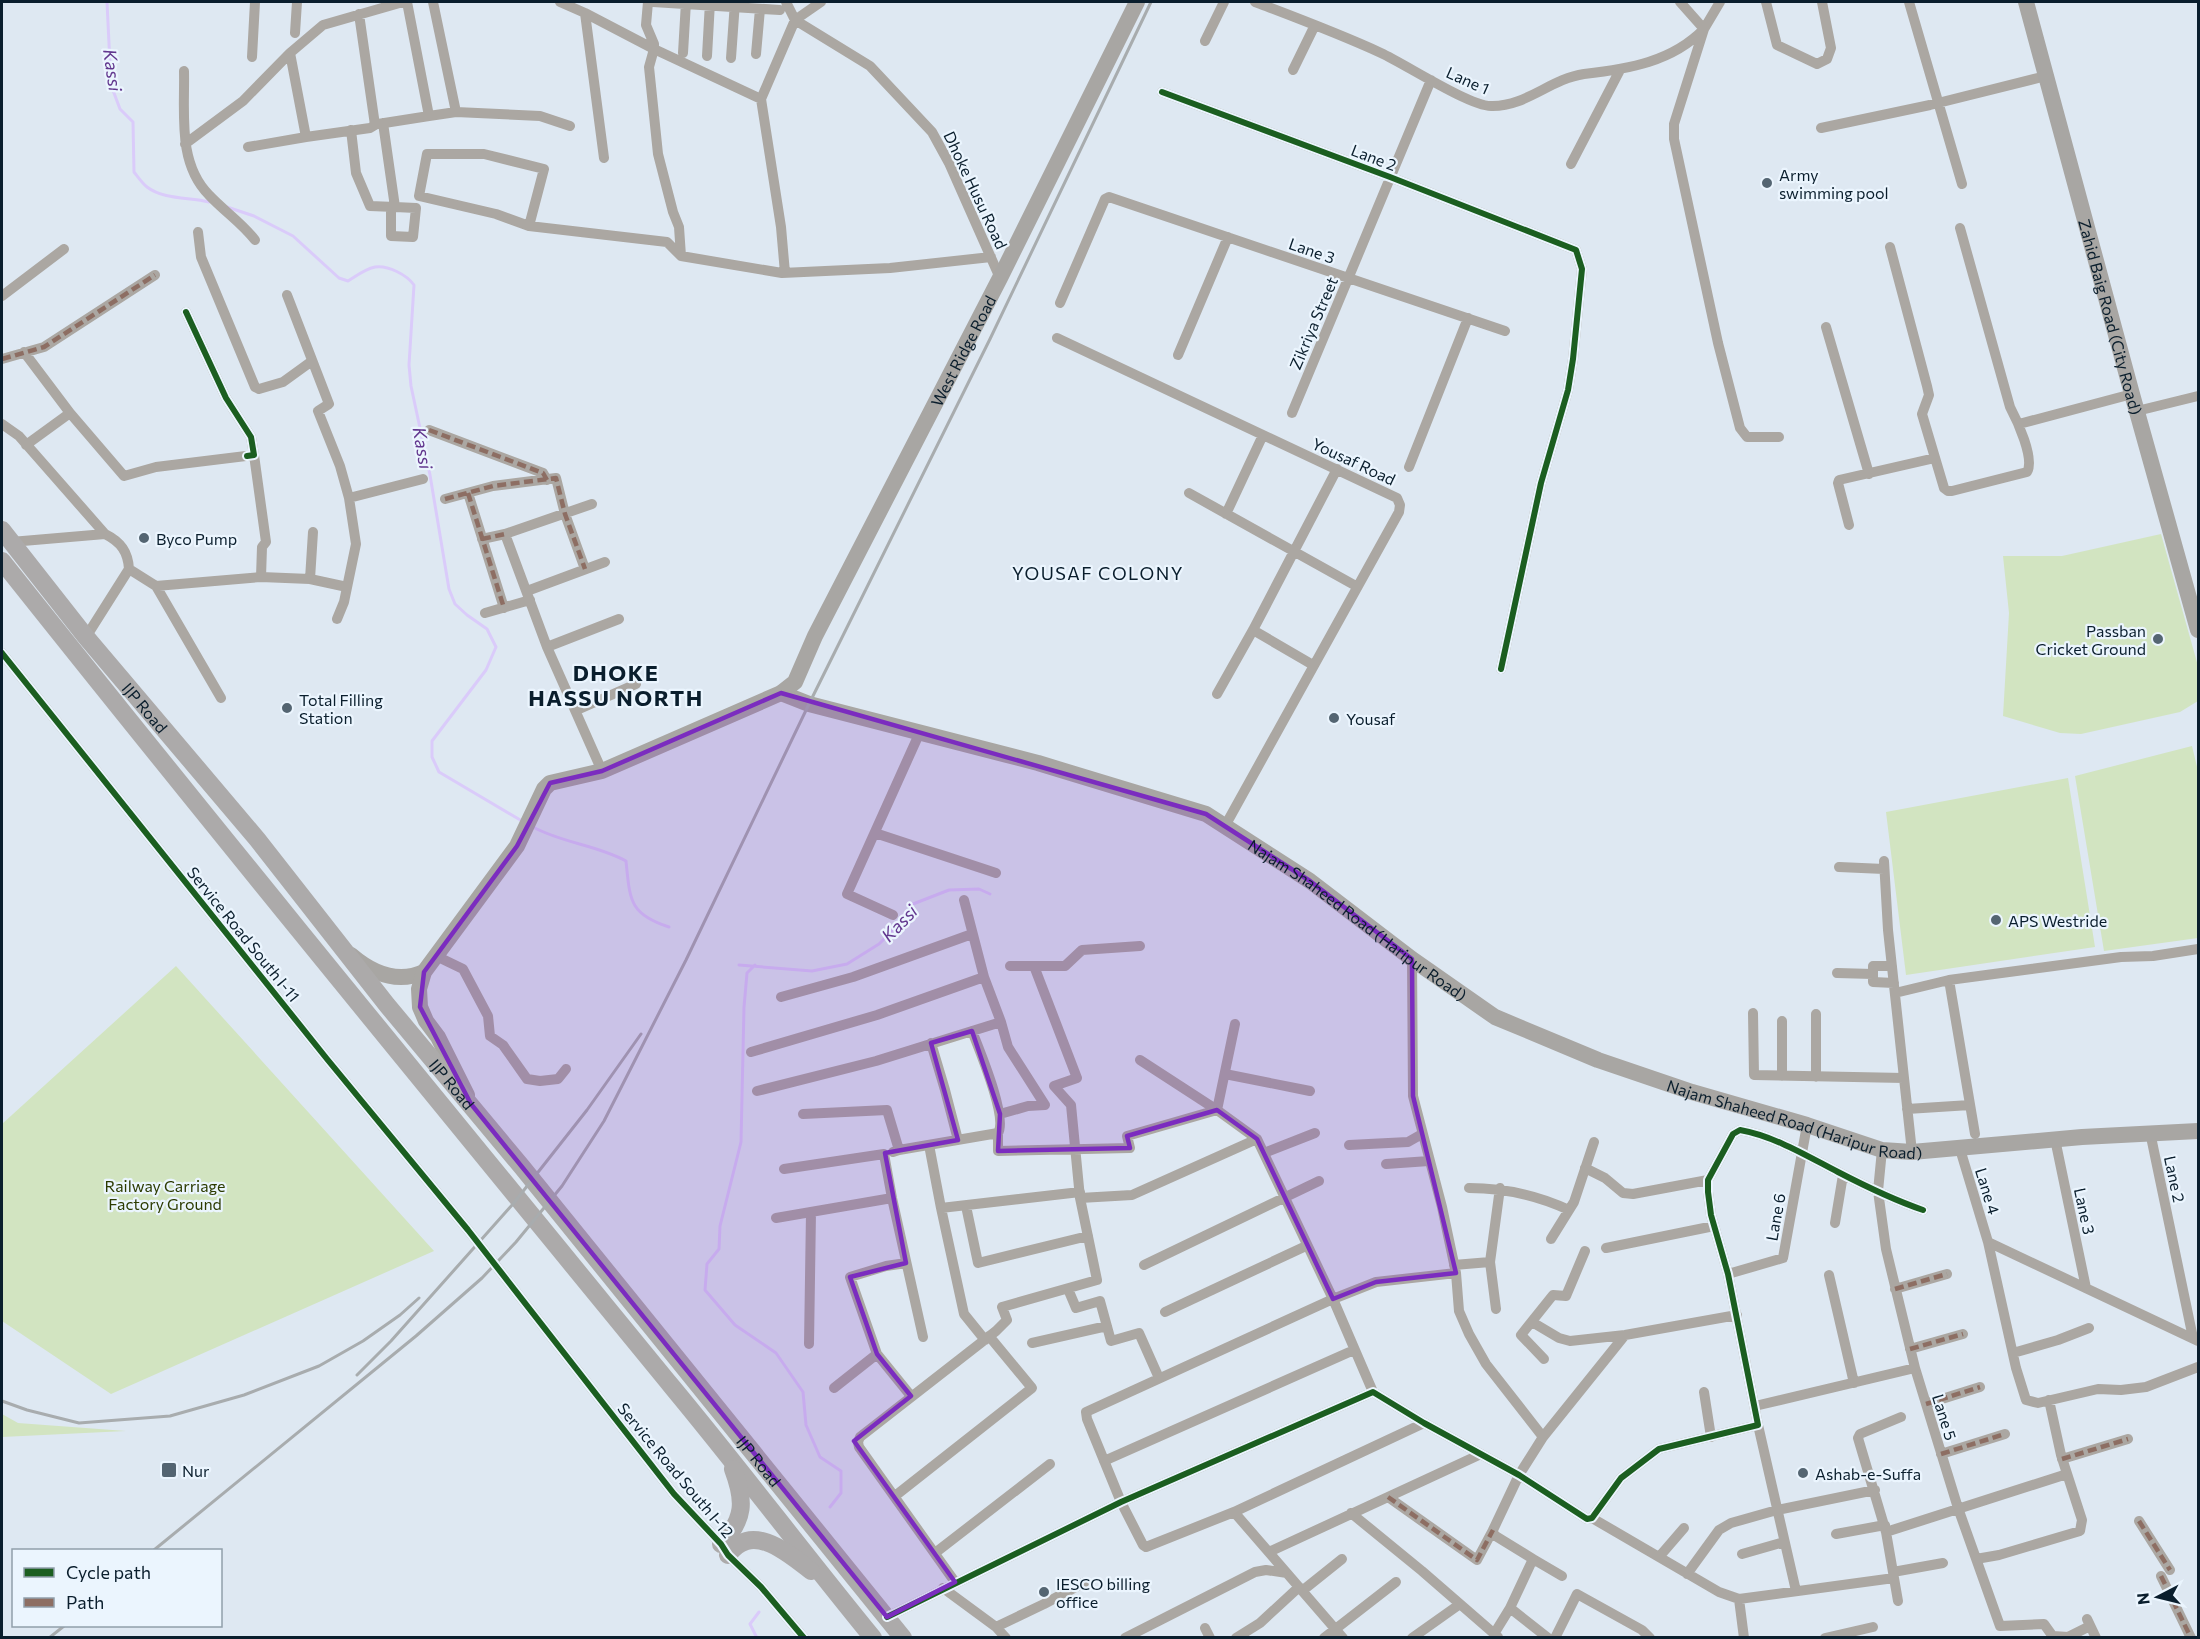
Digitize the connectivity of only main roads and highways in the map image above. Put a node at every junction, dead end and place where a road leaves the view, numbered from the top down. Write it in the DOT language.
graph roads {
  1 [pos="1137,2"];
  2 [pos="2026,2"];
  3 [pos="6,536"];
  4 [pos="2,561"];
  5 [pos="2199,630"];
  6 [pos="781,693"];
  7 [pos="204,777"];
  8 [pos="184,790"];
  9 [pos="336,942"];
  10 [pos="424,972"];
  11 [pos="471,1104"];
  12 [pos="2199,1131"];
  13 [pos="727,1453"];
  14 [pos="830,1586"];
  15 [pos="873,1638"];
  16 [pos="903,1638"];
  1 -- 6 [label="main road, West Ridge Road"];
  2 -- 5 [label="main road, Zahid Baig Road (City Road)"];
  3 -- 7 [label="highway, IJP Road"];
  4 -- 8 [label="highway, IJP Road"];
  6 -- 10 [label="main road"];
  6 -- 12 [label="main road, Najam Shaheed Road (Haripur Road)"];
  7 -- 8 [label="highway"];
  7 -- 9 [label="highway, IJP Road"];
  8 -- 13 [label="highway, IJP Road"];
  9 -- 10 [label="main road"];
  9 -- 11 [label="highway, IJP Road"];
  10 -- 11 [label="main road"];
  11 -- 16 [label="highway, IJP Road"];
  13 -- 14 [label="highway, IJP Road"];
  13 -- 14 [label="highway"];
  14 -- 15 [label="highway, IJP Road"];
}
